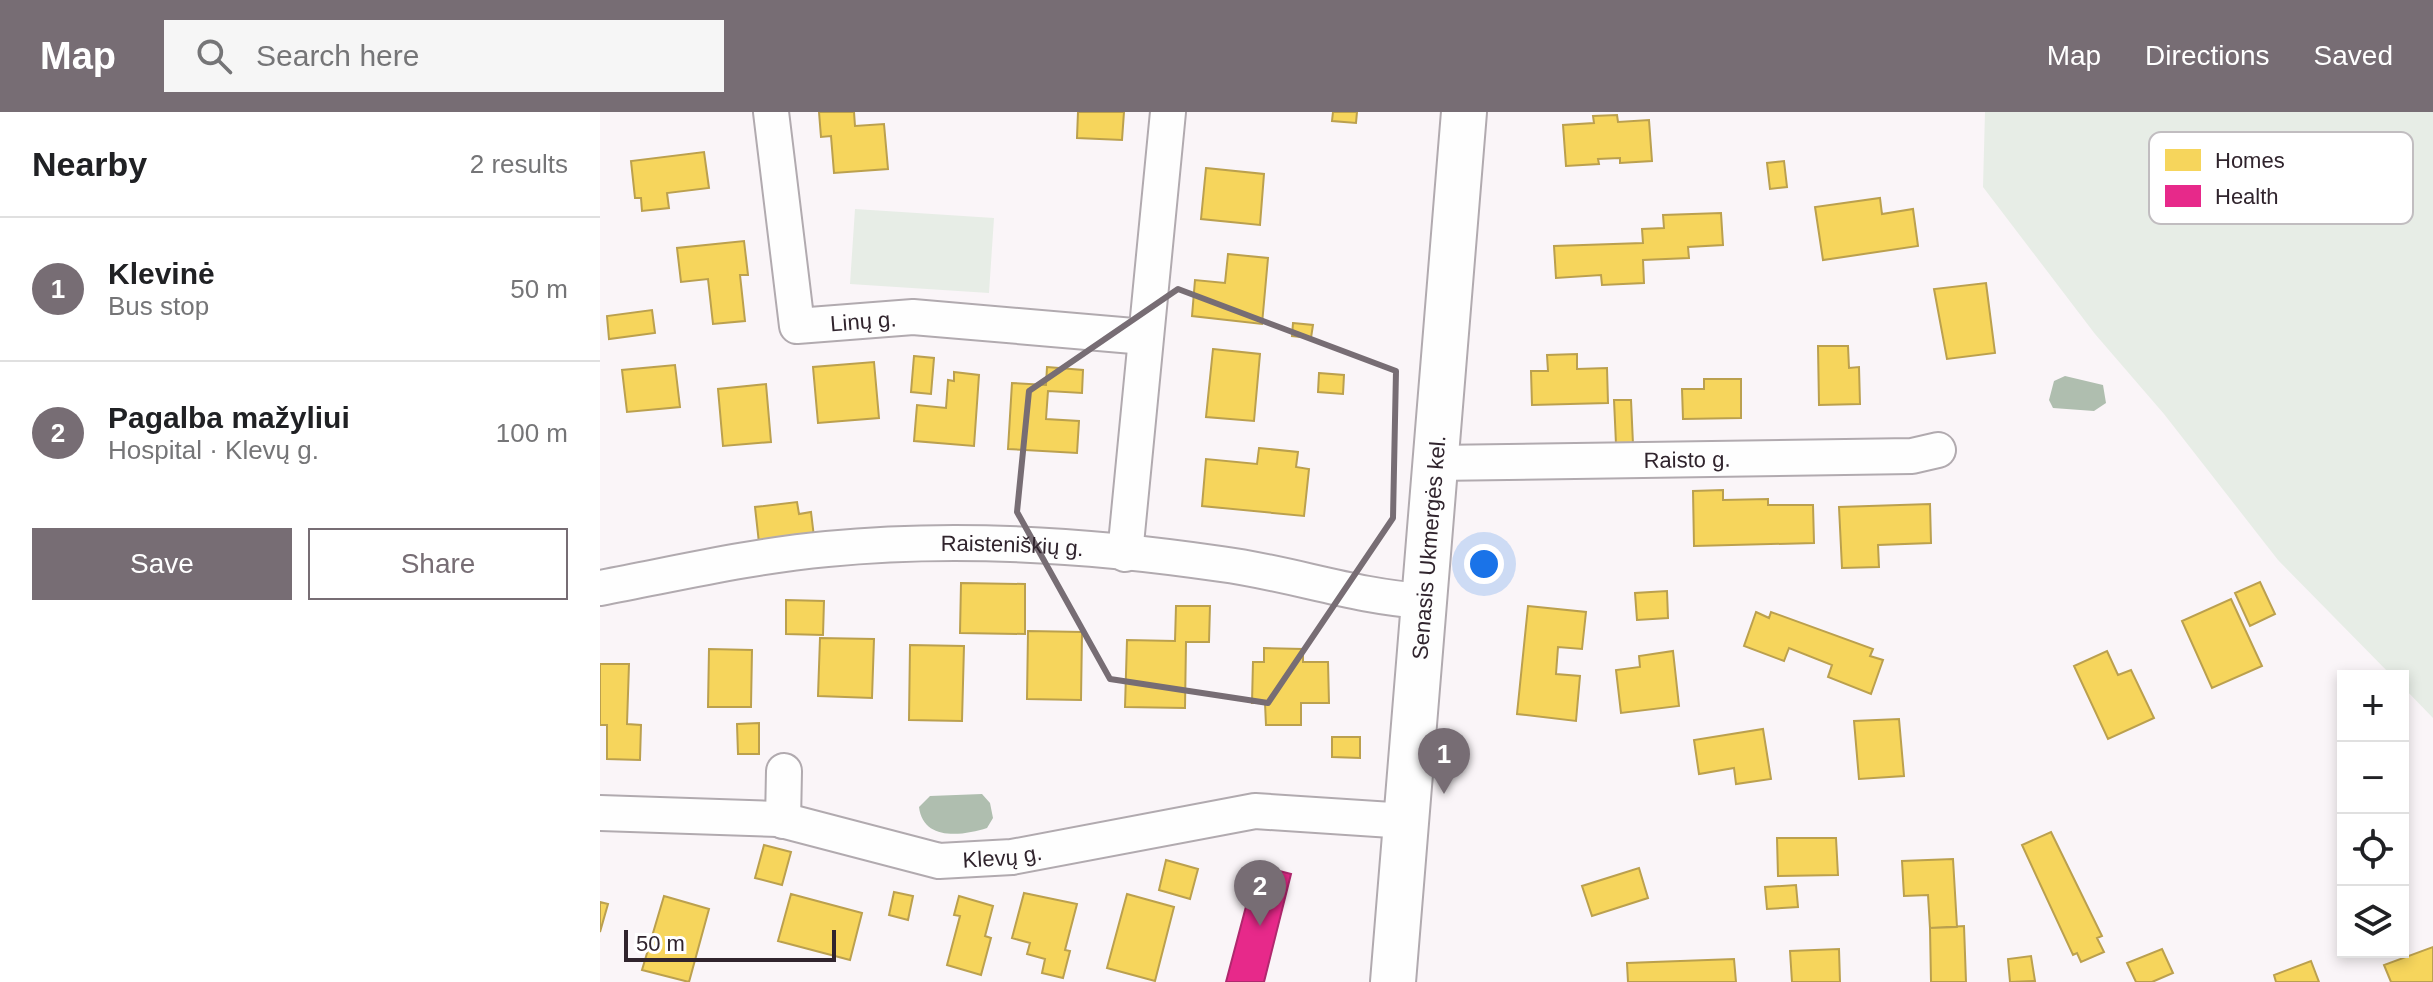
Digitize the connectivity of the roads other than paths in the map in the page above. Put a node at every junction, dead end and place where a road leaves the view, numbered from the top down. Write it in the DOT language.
graph roads {
  1 [pos="771,112"];
  2 [pos="1168,112"];
  3 [pos="1464,112"];
  4 [pos="1145,337"];
  5 [pos="1938,450"];
  6 [pos="1435,463"];
  7 [pos="1125,554"];
  8 [pos="600,588"];
  9 [pos="1424,601"];
  10 [pos="784,771"];
  11 [pos="600,813"];
  12 [pos="783,821"];
  13 [pos="1407,821"];
  14 [pos="1393,982"];
  1 -- 4 [label="street, Linų g."];
  2 -- 4 [label="street"];
  3 -- 6 [label="main road, Senasis Ukmergės kel."];
  4 -- 7 [label="street"];
  5 -- 6 [label="street, Raisto g."];
  6 -- 9 [label="main road, Senasis Ukmergės kel."];
  7 -- 8 [label="street, Raisteniškių g."];
  7 -- 9 [label="street, Raisteniškių g."];
  9 -- 13 [label="main road, Senasis Ukmergės kel."];
  10 -- 12 [label="street"];
  11 -- 12 [label="street, Klevų g."];
  12 -- 13 [label="street, Klevų g."];
  13 -- 14 [label="main road, Senasis Ukmergės kel."];
}
